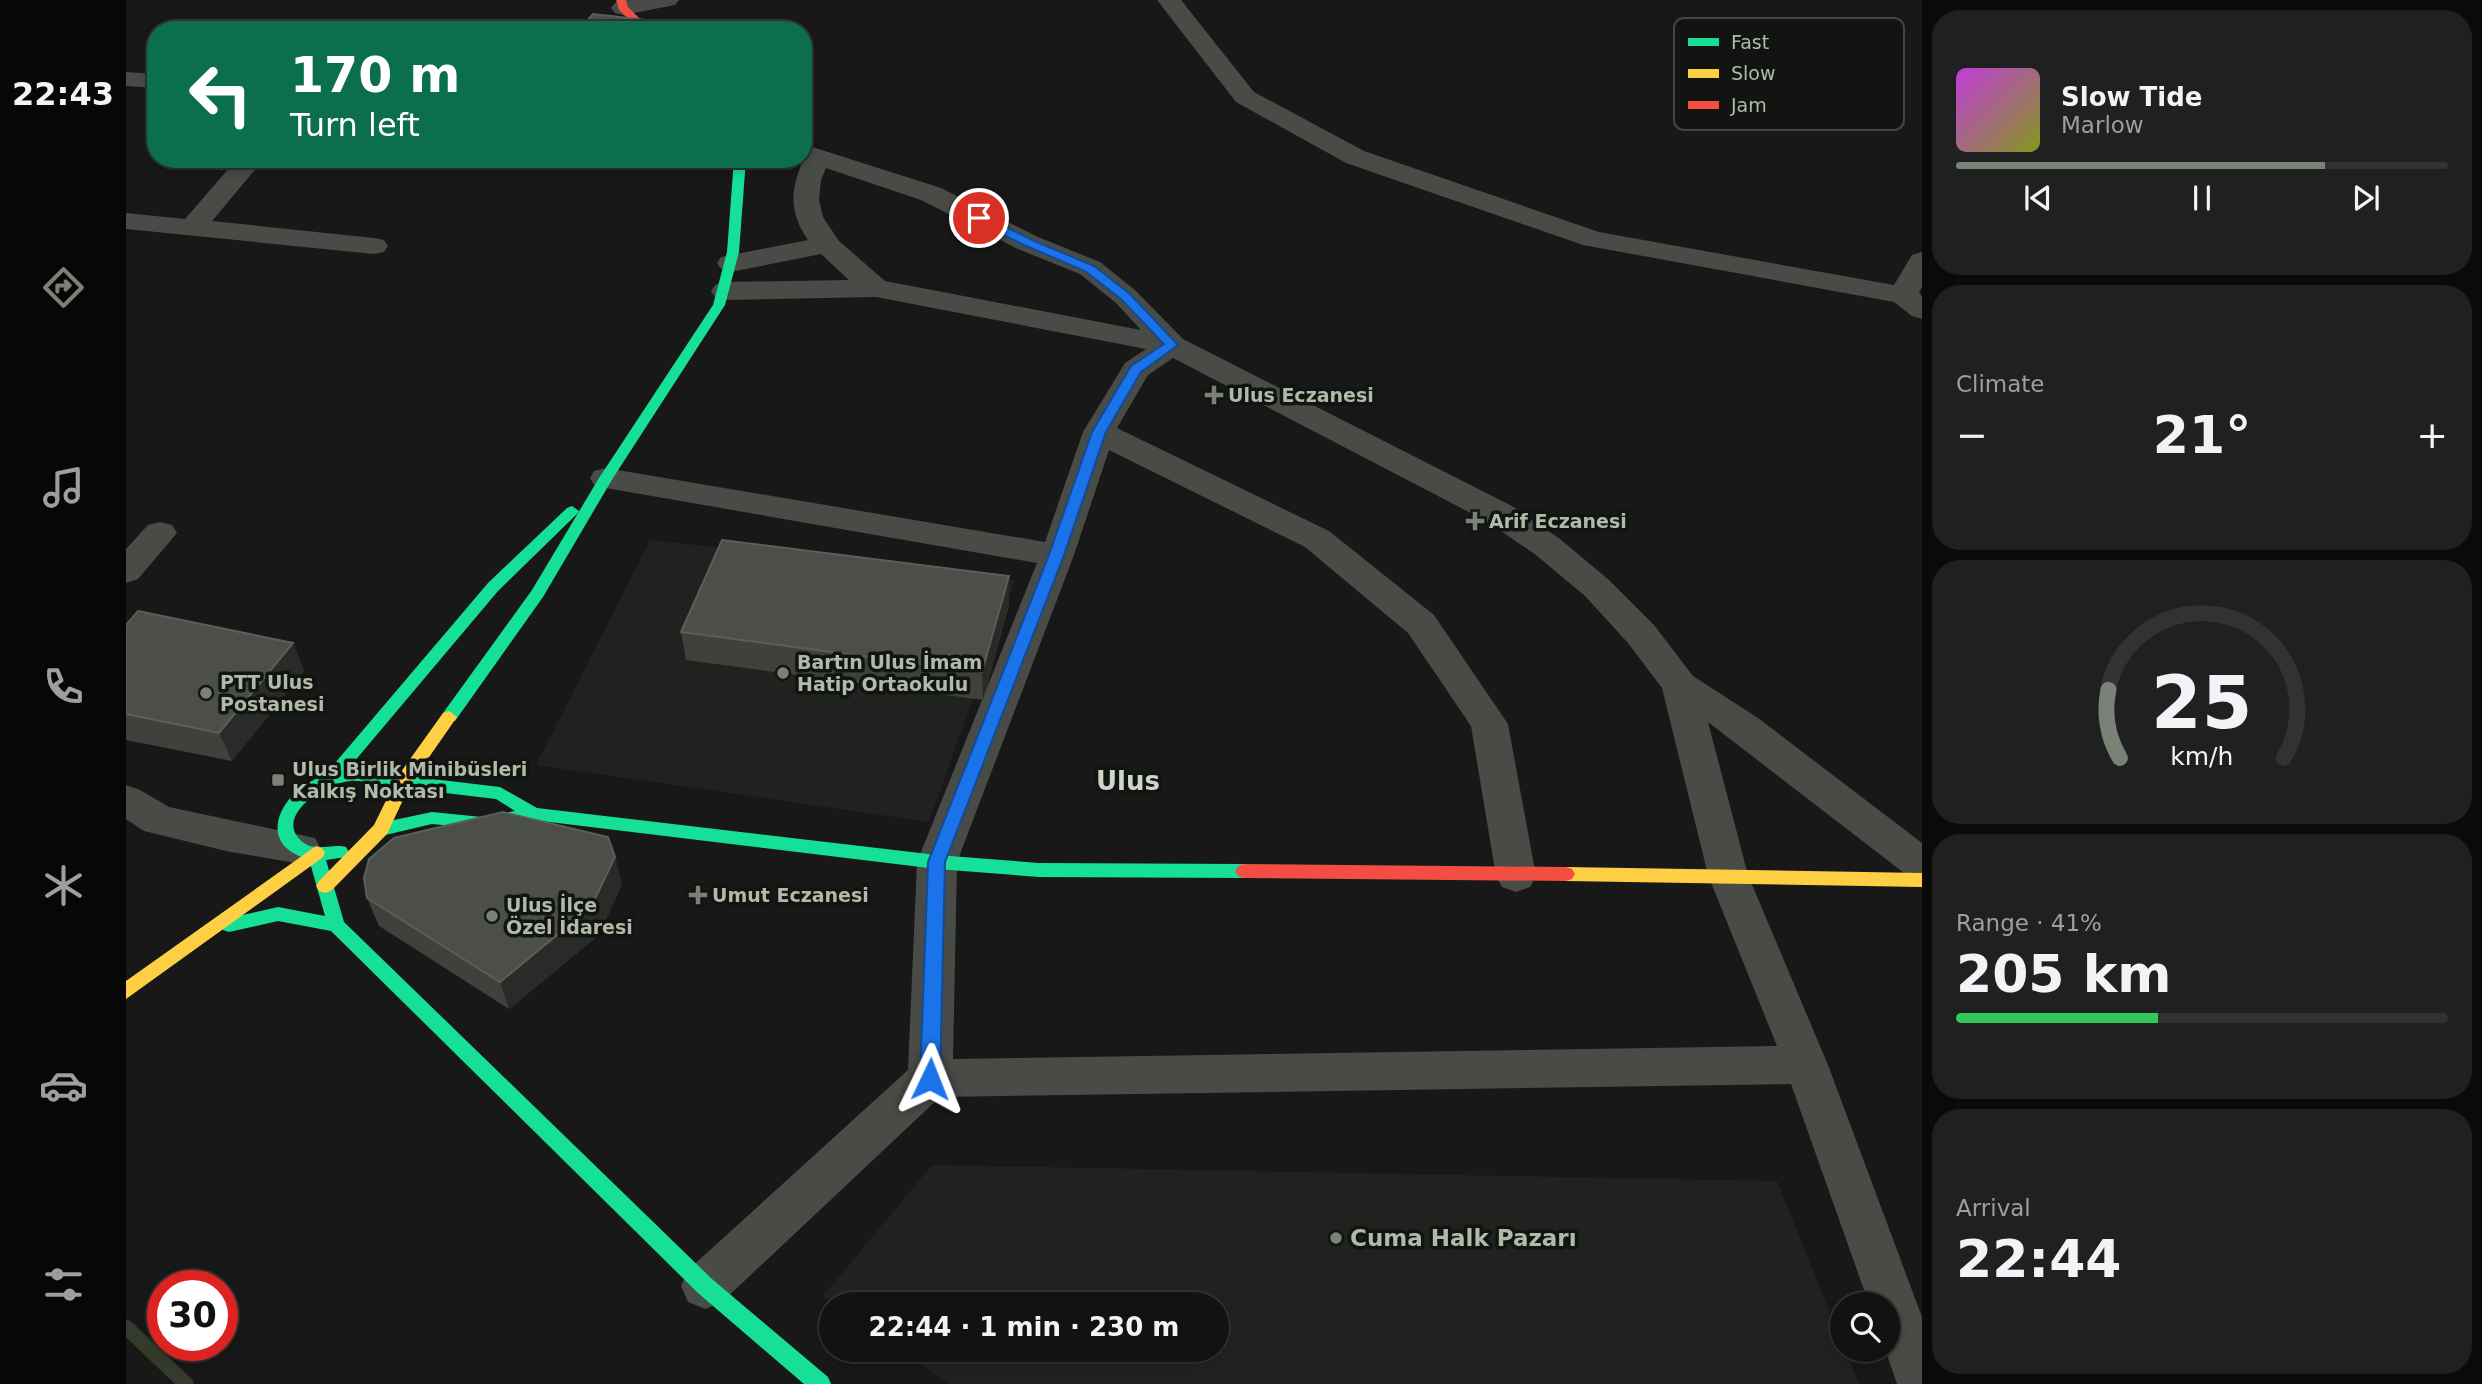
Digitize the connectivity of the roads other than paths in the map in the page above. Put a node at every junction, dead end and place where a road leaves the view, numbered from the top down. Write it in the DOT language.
graph roads {
  1 [pos="667,0"];
  2 [pos="1169,0"];
  3 [pos="622,4"];
  4 [pos="638,21"];
  5 [pos="126,79"];
  6 [pos="147,80"];
  7 [pos="812,156"];
  8 [pos="243,168"];
  9 [pos="739,168"];
  10 [pos="808,168"];
  11 [pos="126,221"];
  12 [pos="193,227"];
  13 [pos="826,245"];
  14 [pos="374,246"];
  15 [pos="1922,261"];
  16 [pos="728,277"];
  17 [pos="876,288"];
  18 [pos="1912,303"];
  19 [pos="1172,345"];
  20 [pos="1099,432"];
  21 [pos="606,478"];
  22 [pos="160,533"];
  23 [pos="1057,555"];
  24 [pos="126,571"];
  25 [pos="1679,685"];
  26 [pos="424,753"];
  27 [pos="366,776"];
  28 [pos="332,778"];
  29 [pos="404,780"];
  30 [pos="447,785"];
  31 [pos="126,800"];
  32 [pos="391,803"];
  33 [pos="534,814"];
  34 [pos="381,829"];
  35 [pos="289,839"];
  36 [pos="368,840"];
  37 [pos="937,862"];
  38 [pos="1922,865"];
  39 [pos="1516,876"];
  40 [pos="1728,876"];
  41 [pos="1922,880"];
  42 [pos="244,886"];
  43 [pos="325,886"];
  44 [pos="336,925"];
  45 [pos="213,929"];
  46 [pos="126,991"];
  47 [pos="1806,1065"];
  48 [pos="930,1079"];
  49 [pos="705,1286"];
  50 [pos="820,1384"];
  51 [pos="1922,1384"];
  1 -- 3 [label="street"];
  2 -- 18 [label="street"];
  3 -- 4 [label="street"];
  5 -- 6 [label="street"];
  7 -- 19 [label="street"];
  8 -- 12 [label="street"];
  9 -- 16 [label="street"];
  10 -- 13 [label="street"];
  11 -- 12 [label="street"];
  12 -- 14 [label="street"];
  13 -- 16 [label="street"];
  13 -- 17 [label="street"];
  15 -- 18 [label="street"];
  16 -- 17 [label="street"];
  16 -- 21 [label="street"];
  17 -- 19 [label="street"];
  19 -- 20 [label="street"];
  19 -- 25 [label="street"];
  20 -- 23 [label="street"];
  20 -- 39 [label="street"];
  21 -- 23 [label="street"];
  21 -- 26 [label="street"];
  21 -- 28 [label="street"];
  22 -- 24 [label="street"];
  23 -- 37 [label="street"];
  25 -- 38 [label="street"];
  25 -- 40 [label="street"];
  26 -- 29 [label="street"];
  26 -- 30 [label="street"];
  27 -- 28 [label="street"];
  27 -- 29 [label="street"];
  27 -- 32 [label="street"];
  28 -- 35 [label="street"];
  29 -- 30 [label="street"];
  29 -- 32 [label="street"];
  30 -- 33 [label="street"];
  31 -- 35 [label="street"];
  32 -- 34 [label="street"];
  33 -- 34 [label="street"];
  33 -- 37 [label="street"];
  34 -- 36 [label="street"];
  35 -- 36 [label="street"];
  35 -- 43 [label="street"];
  35 -- 45 [label="street"];
  36 -- 43 [label="street"];
  37 -- 39 [label="street"];
  37 -- 48 [label="street"];
  39 -- 40 [label="street"];
  40 -- 41 [label="street"];
  40 -- 47 [label="street"];
  42 -- 45 [label="street"];
  43 -- 44 [label="street"];
  44 -- 45 [label="street"];
  44 -- 49 [label="street"];
  45 -- 46 [label="street"];
  47 -- 48 [label="street"];
  47 -- 51 [label="street"];
  48 -- 49 [label="street"];
  49 -- 50 [label="street"];
}
